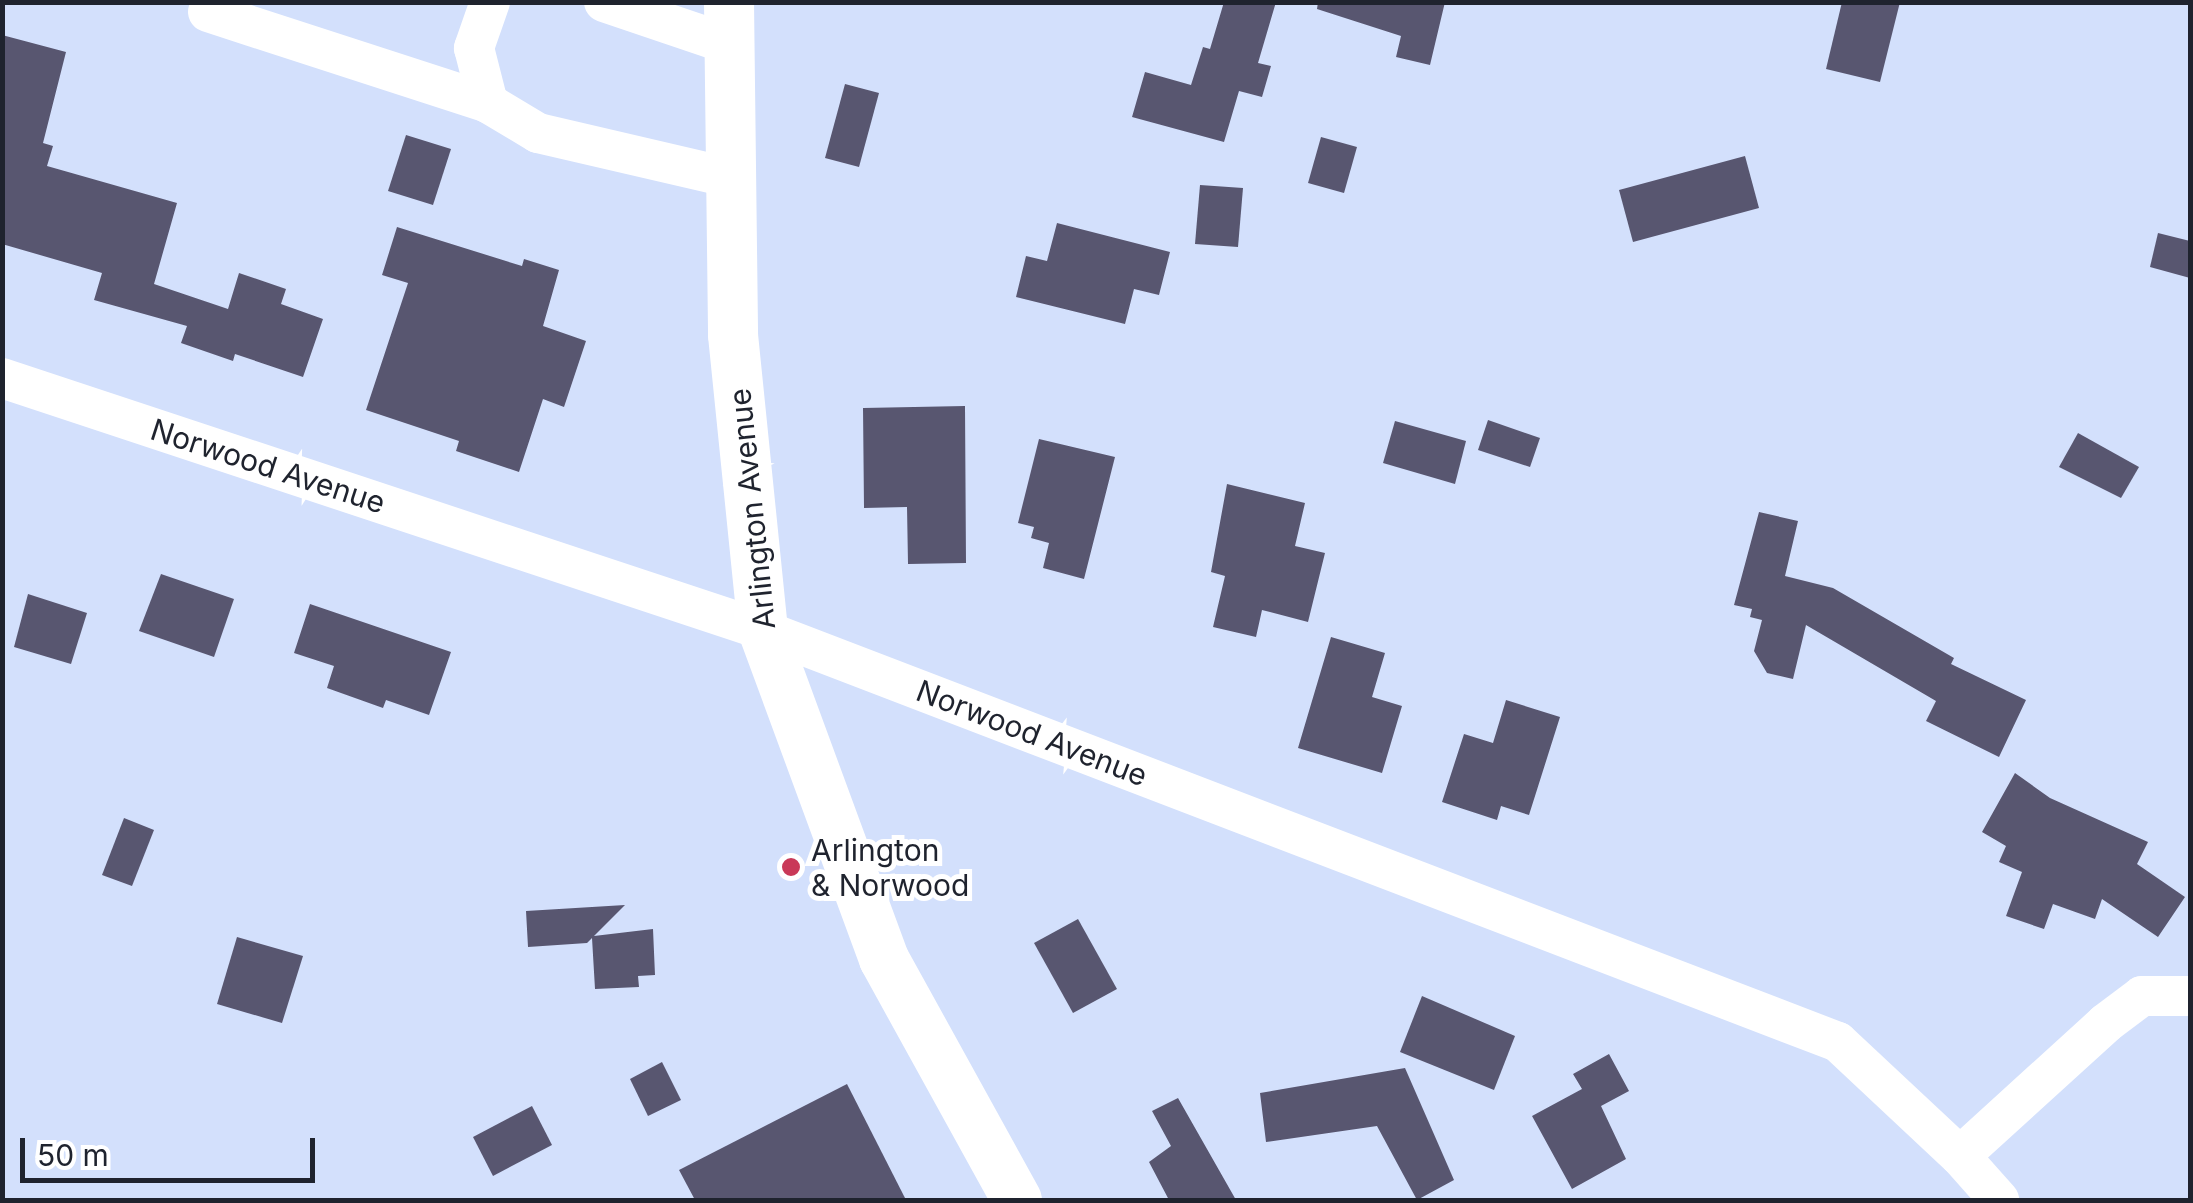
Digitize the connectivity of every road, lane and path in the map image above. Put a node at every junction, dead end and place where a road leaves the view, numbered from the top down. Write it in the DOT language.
graph roads {
  1 [pos="490,2"];
  2 [pos="604,2"];
  3 [pos="208,12"];
  4 [pos="728,23"];
  5 [pos="488,103"];
  6 [pos="730,178"];
  7 [pos="2,378"];
  8 [pos="762,630"];
  9 [pos="2188,996"];
  10 [pos="1960,1156"];
  11 [pos="1012,1199"];
  12 [pos="1999,1200"];
  1 -- 5 [label="street"];
  2 -- 4 [label="street"];
  3 -- 5 [label="street"];
  4 -- 6 [label="main road, Arlington Avenue"];
  5 -- 6 [label="street"];
  6 -- 8 [label="main road, Arlington Avenue"];
  7 -- 8 [label="street, Norwood Avenue"];
  8 -- 10 [label="street, Norwood Avenue"];
  8 -- 11 [label="main road, Arlington Avenue"];
  9 -- 10 [label="street"];
  10 -- 12 [label="street, Norwood Avenue"];
}
